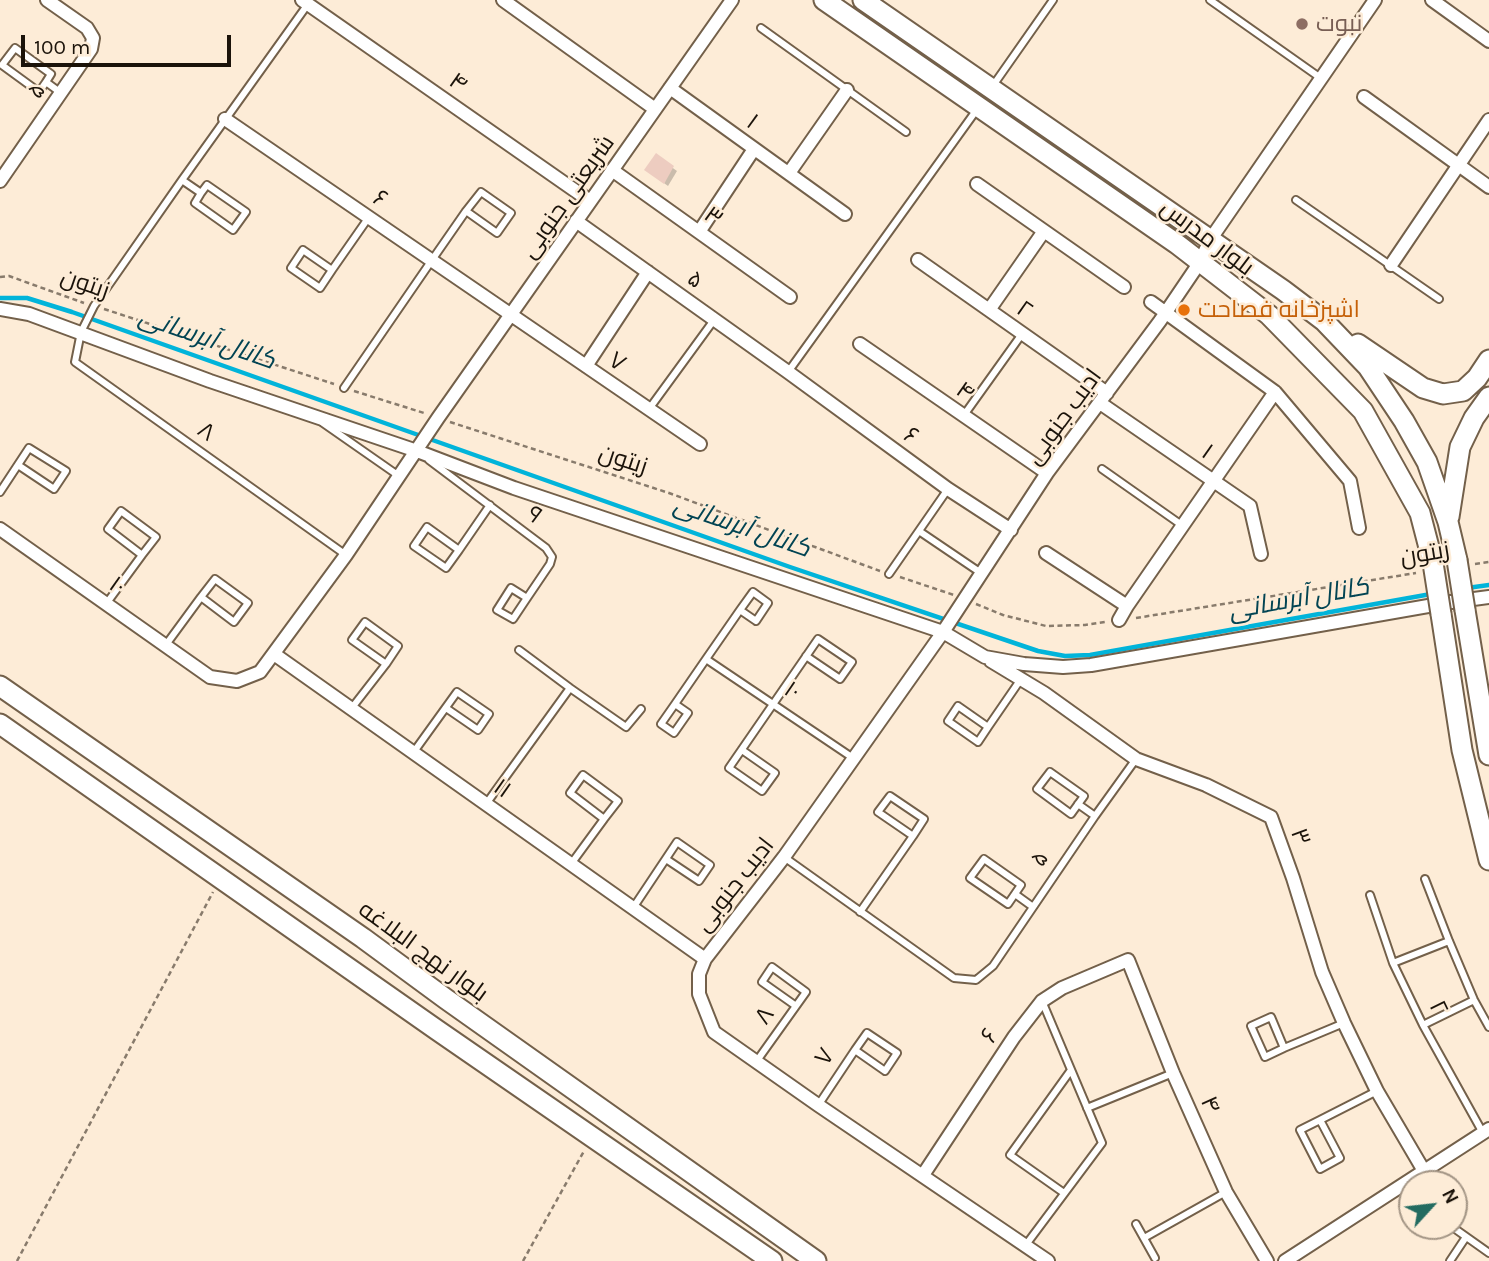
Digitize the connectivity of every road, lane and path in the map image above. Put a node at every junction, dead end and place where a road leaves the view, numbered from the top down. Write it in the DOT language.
graph roads {
  1 [pos="47,0"];
  2 [pos="732,0"];
  3 [pos="824,0"];
  4 [pos="863,0"];
  5 [pos="1053,0"];
  6 [pos="1210,0"];
  7 [pos="1375,0"];
  8 [pos="1432,0"];
  9 [pos="508,1"];
  10 [pos="305,2"];
  11 [pos="761,28"];
  12 [pos="1489,41"];
  13 [pos="1322,79"];
  14 [pos="46,82"];
  15 [pos="670,88"];
  16 [pos="992,88"];
  17 [pos="847,90"];
  18 [pos="61,93"];
  19 [pos="1364,97"];
  20 [pos="979,107"];
  21 [pos="655,109"];
  22 [pos="225,119"];
  23 [pos="1489,120"];
  24 [pos="905,132"];
  25 [pos="754,149"];
  26 [pos="1458,166"];
  27 [pos="612,170"];
  28 [pos="789,173"];
  29 [pos="182,180"];
  30 [pos="0,181"];
  31 [pos="977,184"];
  32 [pos="1489,187"];
  33 [pos="201,193"];
  34 [pos="1296,200"];
  35 [pos="590,201"];
  36 [pos="467,211"];
  37 [pos="845,214"];
  38 [pos="369,217"];
  39 [pos="576,221"];
  40 [pos="1044,231"];
  41 [pos="699,232"];
  42 [pos="1210,240"];
  43 [pos="432,260"];
  44 [pos="918,260"];
  45 [pos="1200,262"];
  46 [pos="1391,265"];
  47 [pos="332,270"];
  48 [pos="648,272"];
  49 [pos="0,276"];
  50 [pos="1124,287"];
  51 [pos="790,297"];
  52 [pos="1439,299"];
  53 [pos="1151,302"];
  54 [pos="94,306"];
  55 [pos="0,309"];
  56 [pos="989,310"];
  57 [pos="511,314"];
  58 [pos="715,320"];
  59 [pos="1324,321"];
  60 [pos="83,330"];
  61 [pos="1022,334"];
  62 [pos="860,344"];
  63 [pos="1489,360"];
  64 [pos="586,366"];
  65 [pos="788,372"];
  66 [pos="1476,378"];
  67 [pos="344,388"];
  68 [pos="1275,392"];
  69 [pos="1489,395"];
  70 [pos="1103,398"];
  71 [pos="649,409"];
  72 [pos="313,416"];
  73 [pos="964,416"];
  74 [pos="438,418"];
  75 [pos="700,444"];
  76 [pos="417,451"];
  77 [pos="18,465"];
  78 [pos="1102,469"];
  79 [pos="1047,473"];
  80 [pos="400,476"];
  81 [pos="1214,482"];
  82 [pos="948,489"];
  83 [pos="0,492"];
  84 [pos="490,505"];
  85 [pos="1448,522"];
  86 [pos="1183,526"];
  87 [pos="1359,528"];
  88 [pos="0,529"];
  89 [pos="1011,530"];
  90 [pos="919,531"];
  91 [pos="459,550"];
  92 [pos="1046,553"];
  93 [pos="1261,554"];
  94 [pos="142,555"];
  95 [pos="346,555"];
  96 [pos="1462,562"];
  97 [pos="1489,562"];
  98 [pos="1426,567"];
  99 [pos="982,573"];
  100 [pos="889,574"];
  101 [pos="201,597"];
  102 [pos="1489,597"];
  103 [pos="527,598"];
  104 [pos="965,598"];
  105 [pos="106,604"];
  106 [pos="1127,606"];
  107 [pos="740,610"];
  108 [pos="1119,620"];
  109 [pos="943,632"];
  110 [pos="165,646"];
  111 [pos="519,650"];
  112 [pos="274,654"];
  113 [pos="806,656"];
  114 [pos="985,657"];
  115 [pos="706,659"];
  116 [pos="386,664"];
  117 [pos="210,677"];
  118 [pos="1021,679"];
  119 [pos="0,686"];
  120 [pos="570,688"];
  121 [pos="676,704"];
  122 [pos="774,704"];
  123 [pos="446,708"];
  124 [pos="351,709"];
  125 [pos="641,709"];
  126 [pos="0,724"];
  127 [pos="988,727"];
  128 [pos="741,750"];
  129 [pos="413,753"];
  130 [pos="1489,755"];
  131 [pos="853,758"];
  132 [pos="1136,759"];
  133 [pos="486,804"];
  134 [pos="1078,804"];
  135 [pos="1095,816"];
  136 [pos="604,819"];
  137 [pos="913,836"];
  138 [pos="785,857"];
  139 [pos="666,859"];
  140 [pos="1489,860"];
  141 [pos="571,864"];
  142 [pos="221,877"];
  143 [pos="1425,878"];
  144 [pos="1015,894"];
  145 [pos="1370,895"];
  146 [pos="1033,907"];
  147 [pos="633,908"];
  148 [pos="860,912"];
  149 [pos="1449,941"];
  150 [pos="705,958"];
  151 [pos="1128,960"];
  152 [pos="1393,963"];
  153 [pos="1474,1000"];
  154 [pos="1042,1001"];
  155 [pos="796,1006"];
  156 [pos="1344,1023"];
  157 [pos="1423,1025"];
  158 [pos="1489,1027"];
  159 [pos="1284,1048"];
  160 [pos="855,1051"];
  161 [pos="756,1062"];
  162 [pos="1071,1070"];
  163 [pos="1173,1073"];
  164 [pos="1377,1091"];
  165 [pos="818,1105"];
  166 [pos="1087,1108"];
  167 [pos="1320,1120"];
  168 [pos="1486,1131"];
  169 [pos="592,1136"];
  170 [pos="1423,1170"];
  171 [pos="1426,1170"];
  172 [pos="923,1175"];
  173 [pos="1398,1188"];
  174 [pos="1226,1192"];
  175 [pos="1064,1193"];
  176 [pos="1136,1224"];
  177 [pos="1144,1238"];
  178 [pos="1468,1238"];
  179 [pos="1464,1240"];
  180 [pos="1025,1245"];
  181 [pos="1489,1252"];
  182 [pos="1155,1258"];
  183 [pos="17,1261"];
  184 [pos="523,1261"];
  185 [pos="772,1261"];
  186 [pos="816,1261"];
  187 [pos="1048,1261"];
  188 [pos="1267,1261"];
  189 [pos="1285,1261"];
  190 [pos="1450,1261"];
  1 -- 18 [label="street, ۵"];
  2 -- 15 [label="street, شریعتی جنوبی"];
  3 -- 20 [label="street, بلوار مدرس"];
  4 -- 16 [label="street, بلوار مدرس"];
  5 -- 16 [label="lane"];
  6 -- 13 [label="lane"];
  7 -- 13 [label="street"];
  8 -- 12 [label="street"];
  9 -- 21 [label="street"];
  10 -- 22 [label="lane"];
  10 -- 35 [label="street, ۴"];
  11 -- 17 [label="lane"];
  13 -- 42 [label="street"];
  14 -- 14 [label="lane"];
  14 -- 18 [label="lane"];
  15 -- 21 [label="street, شریعتی جنوبی"];
  15 -- 25 [label="street, ۱"];
  16 -- 20 [label="street"];
  16 -- 42 [label="street, بلوار مدرس"];
  17 -- 24 [label="lane"];
  17 -- 28 [label="street"];
  18 -- 30 [label="street, ۵"];
  19 -- 26 [label="street"];
  20 -- 45 [label="street, بلوار مدرس"];
  20 -- 65 [label="lane"];
  21 -- 27 [label="street, شریعتی جنوبی"];
  22 -- 29 [label="lane"];
  22 -- 38 [label="street, ۶"];
  23 -- 26 [label="street"];
  25 -- 28 [label="street, ۱"];
  25 -- 41 [label="street"];
  26 -- 32 [label="street"];
  26 -- 46 [label="street"];
  27 -- 35 [label="street, شریعتی جنوبی"];
  27 -- 41 [label="street, ۳"];
  28 -- 37 [label="street, ۱"];
  29 -- 33 [label="lane"];
  29 -- 54 [label="lane"];
  31 -- 40 [label="street"];
  33 -- 33 [label="lane"];
  34 -- 46 [label="lane"];
  35 -- 39 [label="street, شریعتی جنوبی"];
  36 -- 36 [label="lane"];
  36 -- 43 [label="lane"];
  38 -- 43 [label="street, ۶"];
  38 -- 47 [label="lane"];
  39 -- 48 [label="street, ۵"];
  39 -- 57 [label="street, شریعتی جنوبی"];
  40 -- 50 [label="street"];
  40 -- 56 [label="street"];
  41 -- 51 [label="street, ۳"];
  42 -- 45 [label="street, ادیب جنوبی"];
  42 -- 59 [label="street, بلوار مدرس"];
  43 -- 57 [label="street, ۶"];
  43 -- 67 [label="lane"];
  44 -- 56 [label="street, ۲"];
  45 -- 70 [label="street, ادیب جنوبی"];
  45 -- 98 [label="street, بلوار مدرس"];
  46 -- 52 [label="lane"];
  47 -- 47 [label="lane"];
  48 -- 58 [label="street, ۵"];
  48 -- 64 [label="street"];
  49 -- 54 [label="path, زیتون"];
  53 -- 68 [label="street"];
  54 -- 60 [label="lane"];
  54 -- 67 [label="path, زیتون"];
  55 -- 60 [label="street, ۳"];
  56 -- 61 [label="street, ۲"];
  57 -- 64 [label="street, ۷"];
  57 -- 74 [label="street, شریعتی جنوبی"];
  58 -- 65 [label="street, ۵"];
  58 -- 71 [label="lane"];
  59 -- 66 [label="street"];
  59 -- 85 [label="street, بلوار مدرس"];
  60 -- 72 [label="street, ۳"];
  60 -- 95 [label="lane, ۸"];
  61 -- 70 [label="street, ۲"];
  61 -- 73 [label="lane"];
  62 -- 73 [label="street, ۴"];
  63 -- 66 [label="street"];
  64 -- 71 [label="street, ۷"];
  65 -- 82 [label="street, ۶"];
  66 -- 69 [label="street"];
  67 -- 74 [label="path, زیتون"];
  68 -- 81 [label="street"];
  68 -- 87 [label="street"];
  69 -- 85 [label="street"];
  70 -- 79 [label="street, ادیب جنوبی"];
  70 -- 81 [label="street, ۱"];
  71 -- 75 [label="street, ۷"];
  72 -- 76 [label="street, ۳"];
  72 -- 80 [label="lane"];
  73 -- 79 [label="street, ۴"];
  74 -- 76 [label="street, شریعتی جنوبی"];
  74 -- 100 [label="path, زیتون"];
  76 -- 80 [label="street, شریعتی جنوبی"];
  76 -- 84 [label="lane, ۹"];
  76 -- 109 [label="street, ۳"];
  77 -- 77 [label="lane"];
  77 -- 83 [label="lane"];
  78 -- 86 [label="lane"];
  79 -- 89 [label="street, ادیب جنوبی"];
  80 -- 95 [label="street, شریعتی جنوبی"];
  81 -- 86 [label="street"];
  81 -- 93 [label="street, ۱"];
  82 -- 89 [label="street, ۶"];
  82 -- 90 [label="lane"];
  84 -- 91 [label="lane"];
  84 -- 103 [label="lane, ۹"];
  85 -- 96 [label="street, بلوار مدرس"];
  86 -- 106 [label="street"];
  88 -- 105 [label="street, ۱۰"];
  89 -- 99 [label="street, ادیب جنوبی"];
  90 -- 99 [label="lane"];
  90 -- 100 [label="lane"];
  91 -- 91 [label="lane"];
  92 -- 106 [label="street"];
  94 -- 94 [label="lane"];
  94 -- 105 [label="lane"];
  95 -- 112 [label="street, شریعتی جنوبی"];
  96 -- 97 [label="path, زیتون"];
  96 -- 130 [label="street, بلوار مدرس, bridge"];
  98 -- 108 [label="path, زیتون"];
  98 -- 140 [label="street, بلوار مدرس, bridge"];
  99 -- 104 [label="street, ادیب جنوبی"];
  100 -- 104 [label="path, زیتون"];
  101 -- 101 [label="lane"];
  101 -- 110 [label="lane"];
  102 -- 114 [label="street"];
  103 -- 103 [label="lane, ۹"];
  104 -- 108 [label="path, زیتون"];
  104 -- 109 [label="street, ادیب جنوبی"];
  105 -- 110 [label="street, ۱۰"];
  106 -- 108 [label="street"];
  107 -- 107 [label="lane"];
  107 -- 115 [label="lane"];
  109 -- 114 [label="street, ۳"];
  109 -- 131 [label="street, ادیب جنوبی"];
  110 -- 117 [label="street, ۱۰"];
  111 -- 120 [label="lane"];
  112 -- 117 [label="street, شریعتی جنوبی"];
  112 -- 124 [label="street, ۱۱"];
  113 -- 113 [label="lane"];
  113 -- 122 [label="lane"];
  114 -- 118 [label="street, ۳"];
  115 -- 121 [label="lane"];
  115 -- 122 [label="lane, ۱۰"];
  116 -- 116 [label="lane"];
  116 -- 124 [label="lane"];
  118 -- 127 [label="lane"];
  118 -- 132 [label="street, ۳"];
  119 -- 186 [label="street, بلوار نهج البلاغه"];
  120 -- 125 [label="lane"];
  120 -- 133 [label="lane"];
  121 -- 121 [label="lane"];
  122 -- 128 [label="lane"];
  122 -- 131 [label="lane, ۱۰"];
  123 -- 123 [label="lane"];
  123 -- 129 [label="lane"];
  124 -- 129 [label="street, ۱۱"];
  126 -- 142 [label="street"];
  127 -- 127 [label="lane"];
  128 -- 128 [label="lane"];
  129 -- 133 [label="street, ۱۱"];
  131 -- 138 [label="street, ادیب جنوبی"];
  132 -- 135 [label="lane, ۵"];
  132 -- 156 [label="street, ۳"];
  133 -- 141 [label="street, ۱۱"];
  134 -- 134 [label="lane"];
  134 -- 135 [label="lane"];
  135 -- 146 [label="lane, ۵"];
  136 -- 136 [label="lane"];
  136 -- 141 [label="lane"];
  137 -- 137 [label="lane"];
  137 -- 148 [label="lane"];
  138 -- 148 [label="lane"];
  138 -- 150 [label="street, ادیب جنوبی"];
  139 -- 139 [label="lane"];
  139 -- 147 [label="lane"];
  141 -- 147 [label="street, ۱۱"];
  142 -- 169 [label="street"];
  142 -- 183 [label="path"];
  143 -- 149 [label="lane"];
  144 -- 144 [label="lane"];
  144 -- 146 [label="lane"];
  145 -- 152 [label="lane, ۲"];
  146 -- 148 [label="lane, ۵"];
  147 -- 150 [label="street, ۱۱"];
  149 -- 152 [label="lane"];
  149 -- 153 [label="lane"];
  150 -- 161 [label="street"];
  151 -- 154 [label="street, ۶"];
  151 -- 163 [label="street, ۴"];
  152 -- 157 [label="lane, ۲"];
  153 -- 157 [label="lane"];
  153 -- 158 [label="lane"];
  154 -- 162 [label="lane"];
  154 -- 172 [label="street, ۶"];
  155 -- 155 [label="lane, ۸"];
  155 -- 161 [label="lane, ۸"];
  156 -- 159 [label="lane"];
  156 -- 164 [label="street, ۳"];
  157 -- 168 [label="lane, ۲"];
  159 -- 159 [label="lane"];
  160 -- 160 [label="lane, ۷"];
  160 -- 165 [label="lane, ۷"];
  161 -- 165 [label="street"];
  162 -- 166 [label="lane"];
  162 -- 175 [label="lane"];
  163 -- 166 [label="lane"];
  163 -- 174 [label="street, ۴"];
  164 -- 167 [label="lane"];
  164 -- 170 [label="street, ۳"];
  165 -- 172 [label="street"];
  166 -- 175 [label="lane"];
  167 -- 167 [label="lane"];
  168 -- 171 [label="street"];
  169 -- 184 [label="path"];
  169 -- 185 [label="street"];
  172 -- 180 [label="street"];
  173 -- 189 [label="street"];
  174 -- 177 [label="lane"];
  174 -- 188 [label="street, ۴"];
  175 -- 180 [label="lane"];
  176 -- 177 [label="lane"];
  177 -- 182 [label="lane"];
  178 -- 181 [label="lane"];
  179 -- 190 [label="lane"];
  180 -- 187 [label="street"];
}
